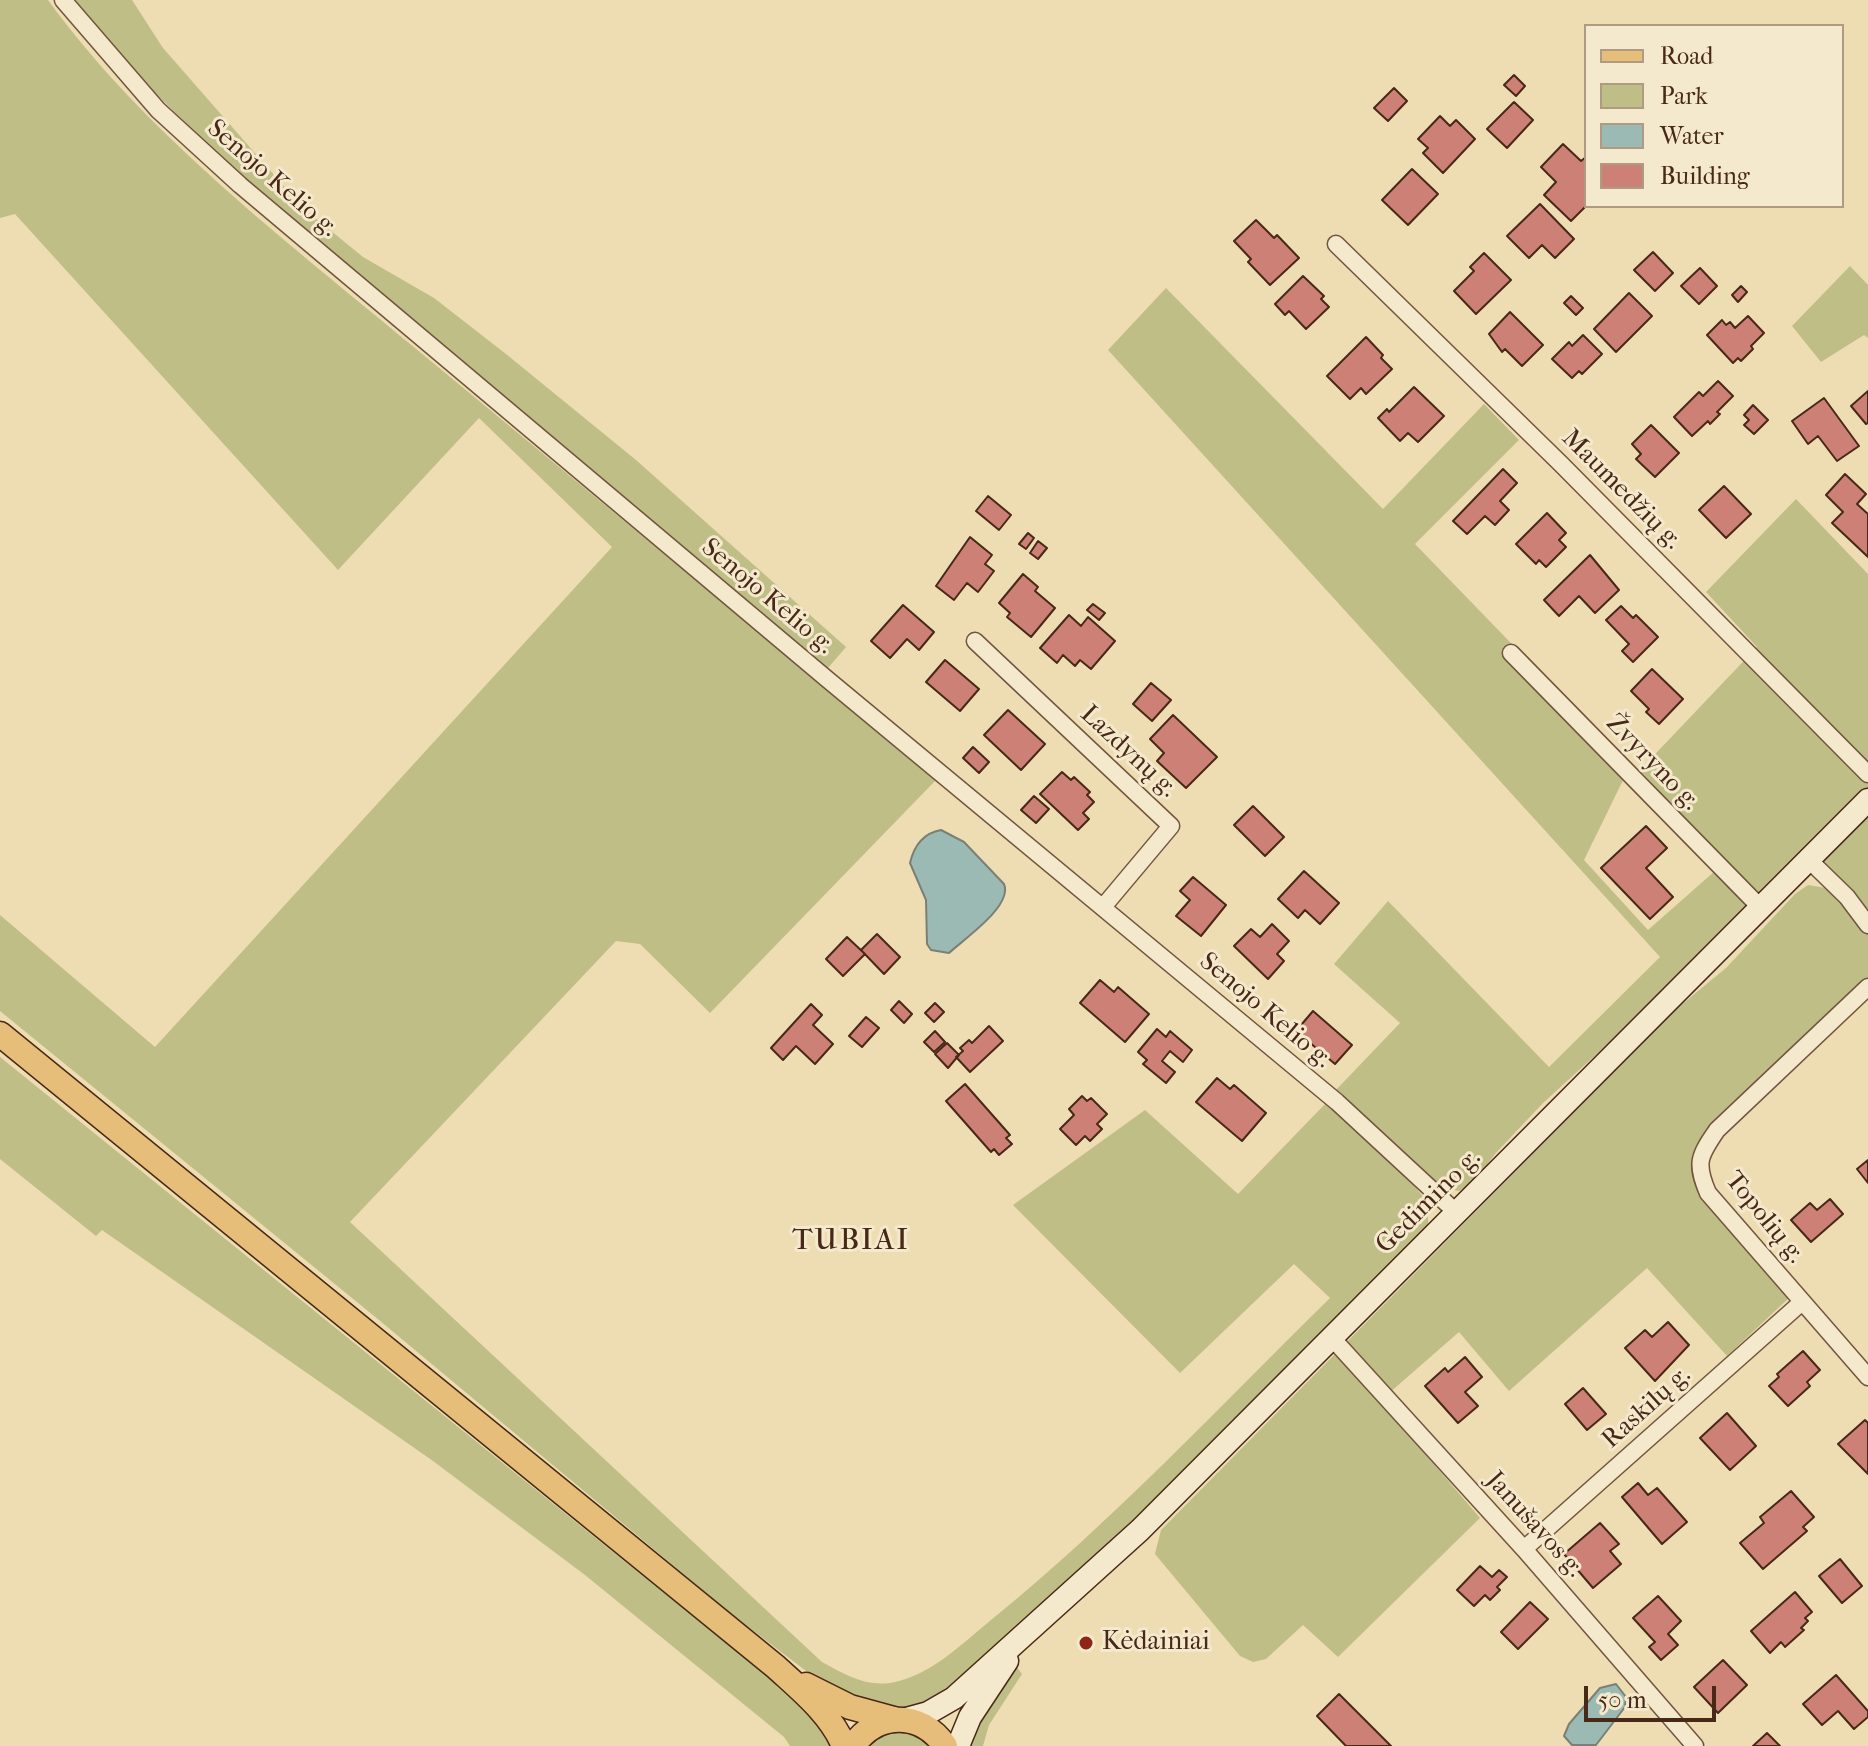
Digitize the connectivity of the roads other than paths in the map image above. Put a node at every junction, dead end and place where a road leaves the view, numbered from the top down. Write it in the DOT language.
graph roads {
  1 [pos="63,0"];
  2 [pos="1336,244"];
  3 [pos="975,641"];
  4 [pos="1511,653"];
  5 [pos="1868,774"];
  6 [pos="1868,800"];
  7 [pos="1808,859"];
  8 [pos="1759,906"];
  9 [pos="1103,907"];
  10 [pos="1868,925"];
  11 [pos="1868,987"];
  12 [pos="0,1034"];
  13 [pos="1457,1213"];
  14 [pos="1802,1302"];
  15 [pos="1333,1339"];
  16 [pos="1868,1377"];
  17 [pos="1524,1549"];
  18 [pos="1023,1637"];
  19 [pos="776,1667"];
  20 [pos="900,1719"];
  21 [pos="844,1746"];
  22 [pos="853,1746"];
  23 [pos="945,1746"];
  24 [pos="958,1746"];
  25 [pos="1695,1746"];
  1 -- 9 [label="street, Senojo Kelio g."];
  2 -- 5 [label="street, Maumedžių g."];
  3 -- 9 [label="street, Lazdynų g."];
  4 -- 8 [label="street, Žvyryno g."];
  6 -- 7 [label="main road, Gedimino g."];
  7 -- 8 [label="main road, Gedimino g."];
  7 -- 10 [label="street"];
  8 -- 13 [label="main road, Gedimino g."];
  9 -- 13 [label="street, Senojo Kelio g."];
  11 -- 14 [label="street, Topolių g."];
  12 -- 19 [label="main road"];
  13 -- 15 [label="main road, Gedimino g."];
  14 -- 16 [label="street, Topolių g."];
  14 -- 17 [label="street, Raskilų g."];
  15 -- 17 [label="street, Janušavos g."];
  15 -- 18 [label="main road, Gedimino g."];
  17 -- 25 [label="street, Janušavos g."];
  18 -- 20 [label="main road"];
  18 -- 24 [label="main road"];
  19 -- 20 [label="main road"];
  19 -- 21 [label="main road"];
  20 -- 22 [label="main road"];
  20 -- 23 [label="main road"];
}
